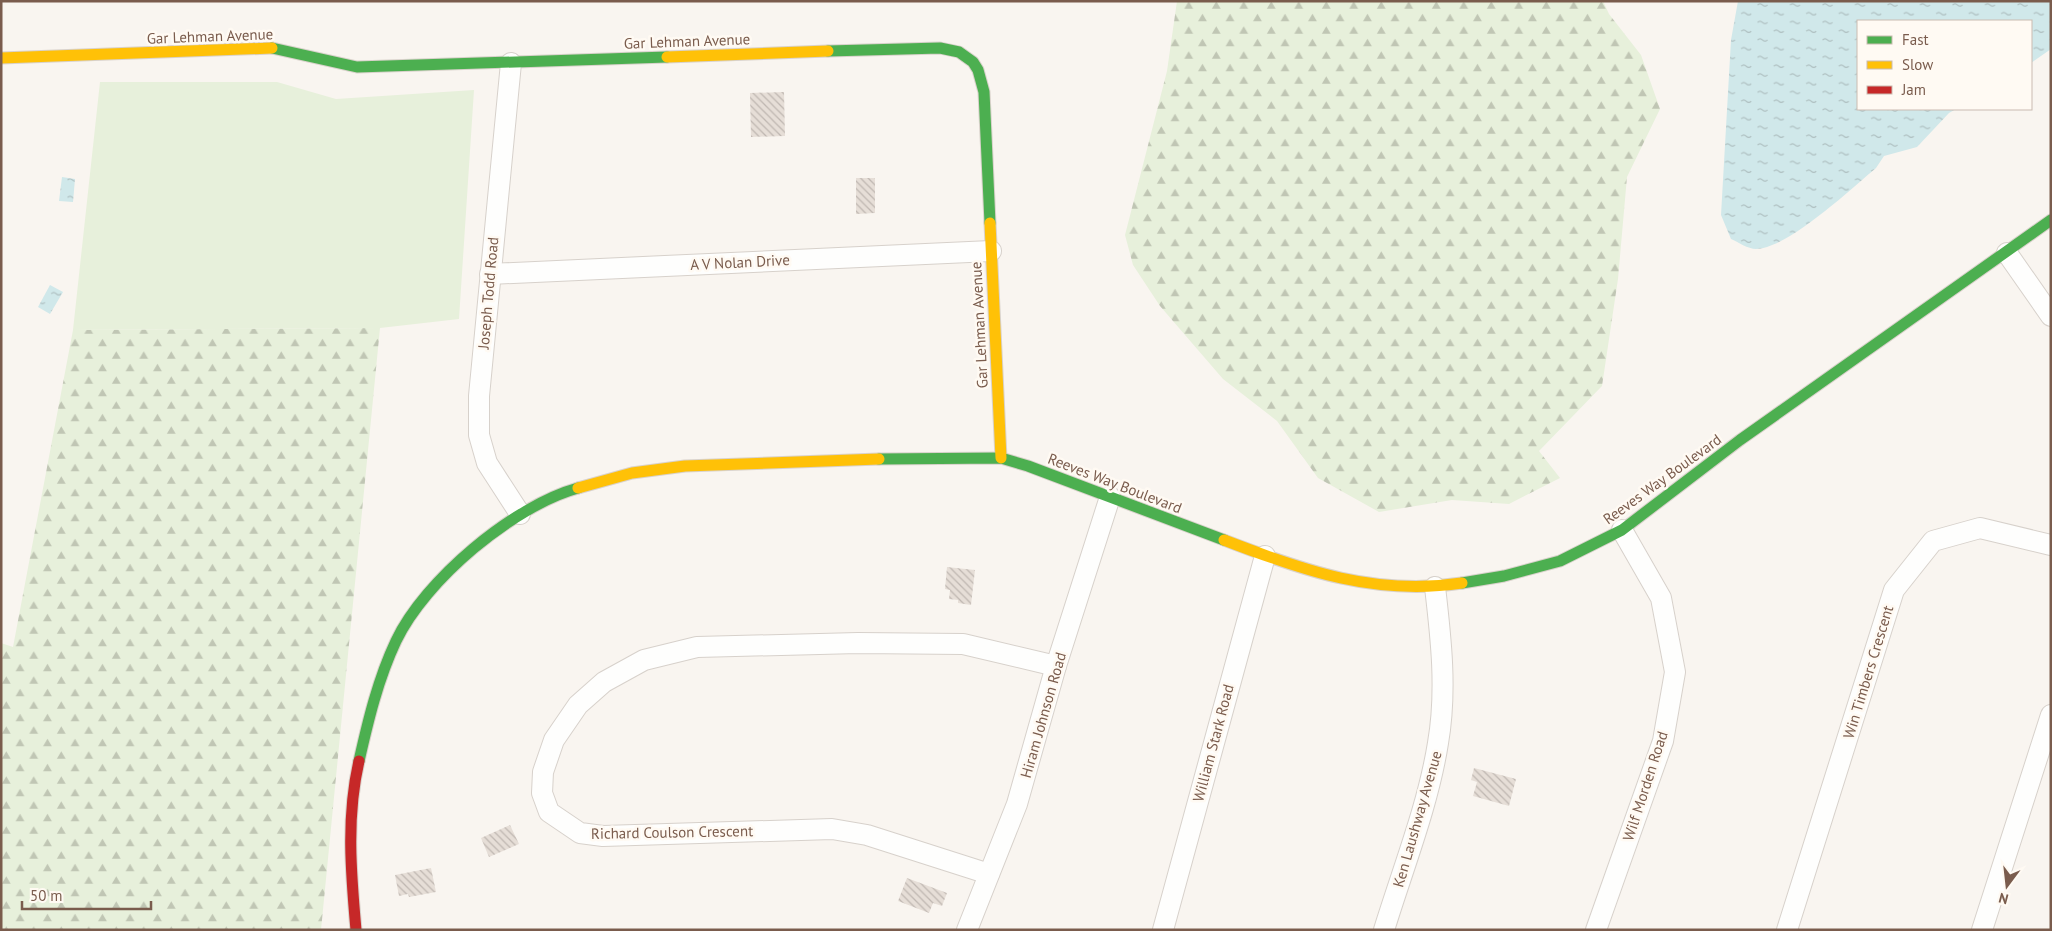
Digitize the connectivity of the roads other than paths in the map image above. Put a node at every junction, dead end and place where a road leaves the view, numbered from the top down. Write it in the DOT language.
graph roads {
  1 [pos="1,58"];
  2 [pos="510,63"];
  3 [pos="2051,220"];
  4 [pos="991,251"];
  5 [pos="2006,254"];
  6 [pos="490,274"];
  7 [pos="2051,316"];
  8 [pos="1001,458"];
  9 [pos="1110,497"];
  10 [pos="520,514"];
  11 [pos="1622,530"];
  12 [pos="2051,545"];
  13 [pos="1265,556"];
  14 [pos="1435,587"];
  15 [pos="1056,666"];
  16 [pos="2051,715"];
  17 [pos="990,874"];
  18 [pos="356,917"];
  19 [pos="356,930"];
  20 [pos="361,930"];
  21 [pos="968,930"];
  22 [pos="1163,930"];
  23 [pos="1384,930"];
  24 [pos="1596,930"];
  25 [pos="1787,930"];
  26 [pos="1982,930"];
  1 -- 2 [label="street, Gar Lehman Avenue"];
  2 -- 4 [label="street, Gar Lehman Avenue"];
  2 -- 6 [label="street, Joseph Todd Road"];
  3 -- 5 [label="street, Reeves Way Boulevard"];
  4 -- 6 [label="street, A V Nolan Drive"];
  4 -- 8 [label="street, Gar Lehman Avenue"];
  5 -- 7 [label="street"];
  5 -- 11 [label="street, Reeves Way Boulevard"];
  6 -- 10 [label="street, Joseph Todd Road"];
  8 -- 9 [label="street, Reeves Way Boulevard"];
  8 -- 10 [label="street, Reeves Way Boulevard"];
  9 -- 13 [label="street, Reeves Way Boulevard"];
  9 -- 15 [label="street, Hiram Johnson Road"];
  10 -- 18 [label="street, Reeves Way Boulevard"];
  11 -- 14 [label="street, Reeves Way Boulevard"];
  11 -- 24 [label="street, Wilf Morden Road"];
  12 -- 25 [label="street, Win Timbers Crescent"];
  13 -- 14 [label="street, Reeves Way Boulevard"];
  13 -- 22 [label="street, William Stark Road"];
  14 -- 23 [label="street, Ken Laushway Avenue"];
  15 -- 17 [label="street, Hiram Johnson Road"];
  15 -- 17 [label="street, Richard Coulson Crescent"];
  16 -- 26 [label="street"];
  17 -- 21 [label="street, Hiram Johnson Road"];
  18 -- 19 [label="street, Reeves Way Boulevard"];
  18 -- 20 [label="street, Reeves Way Boulevard"];
}
